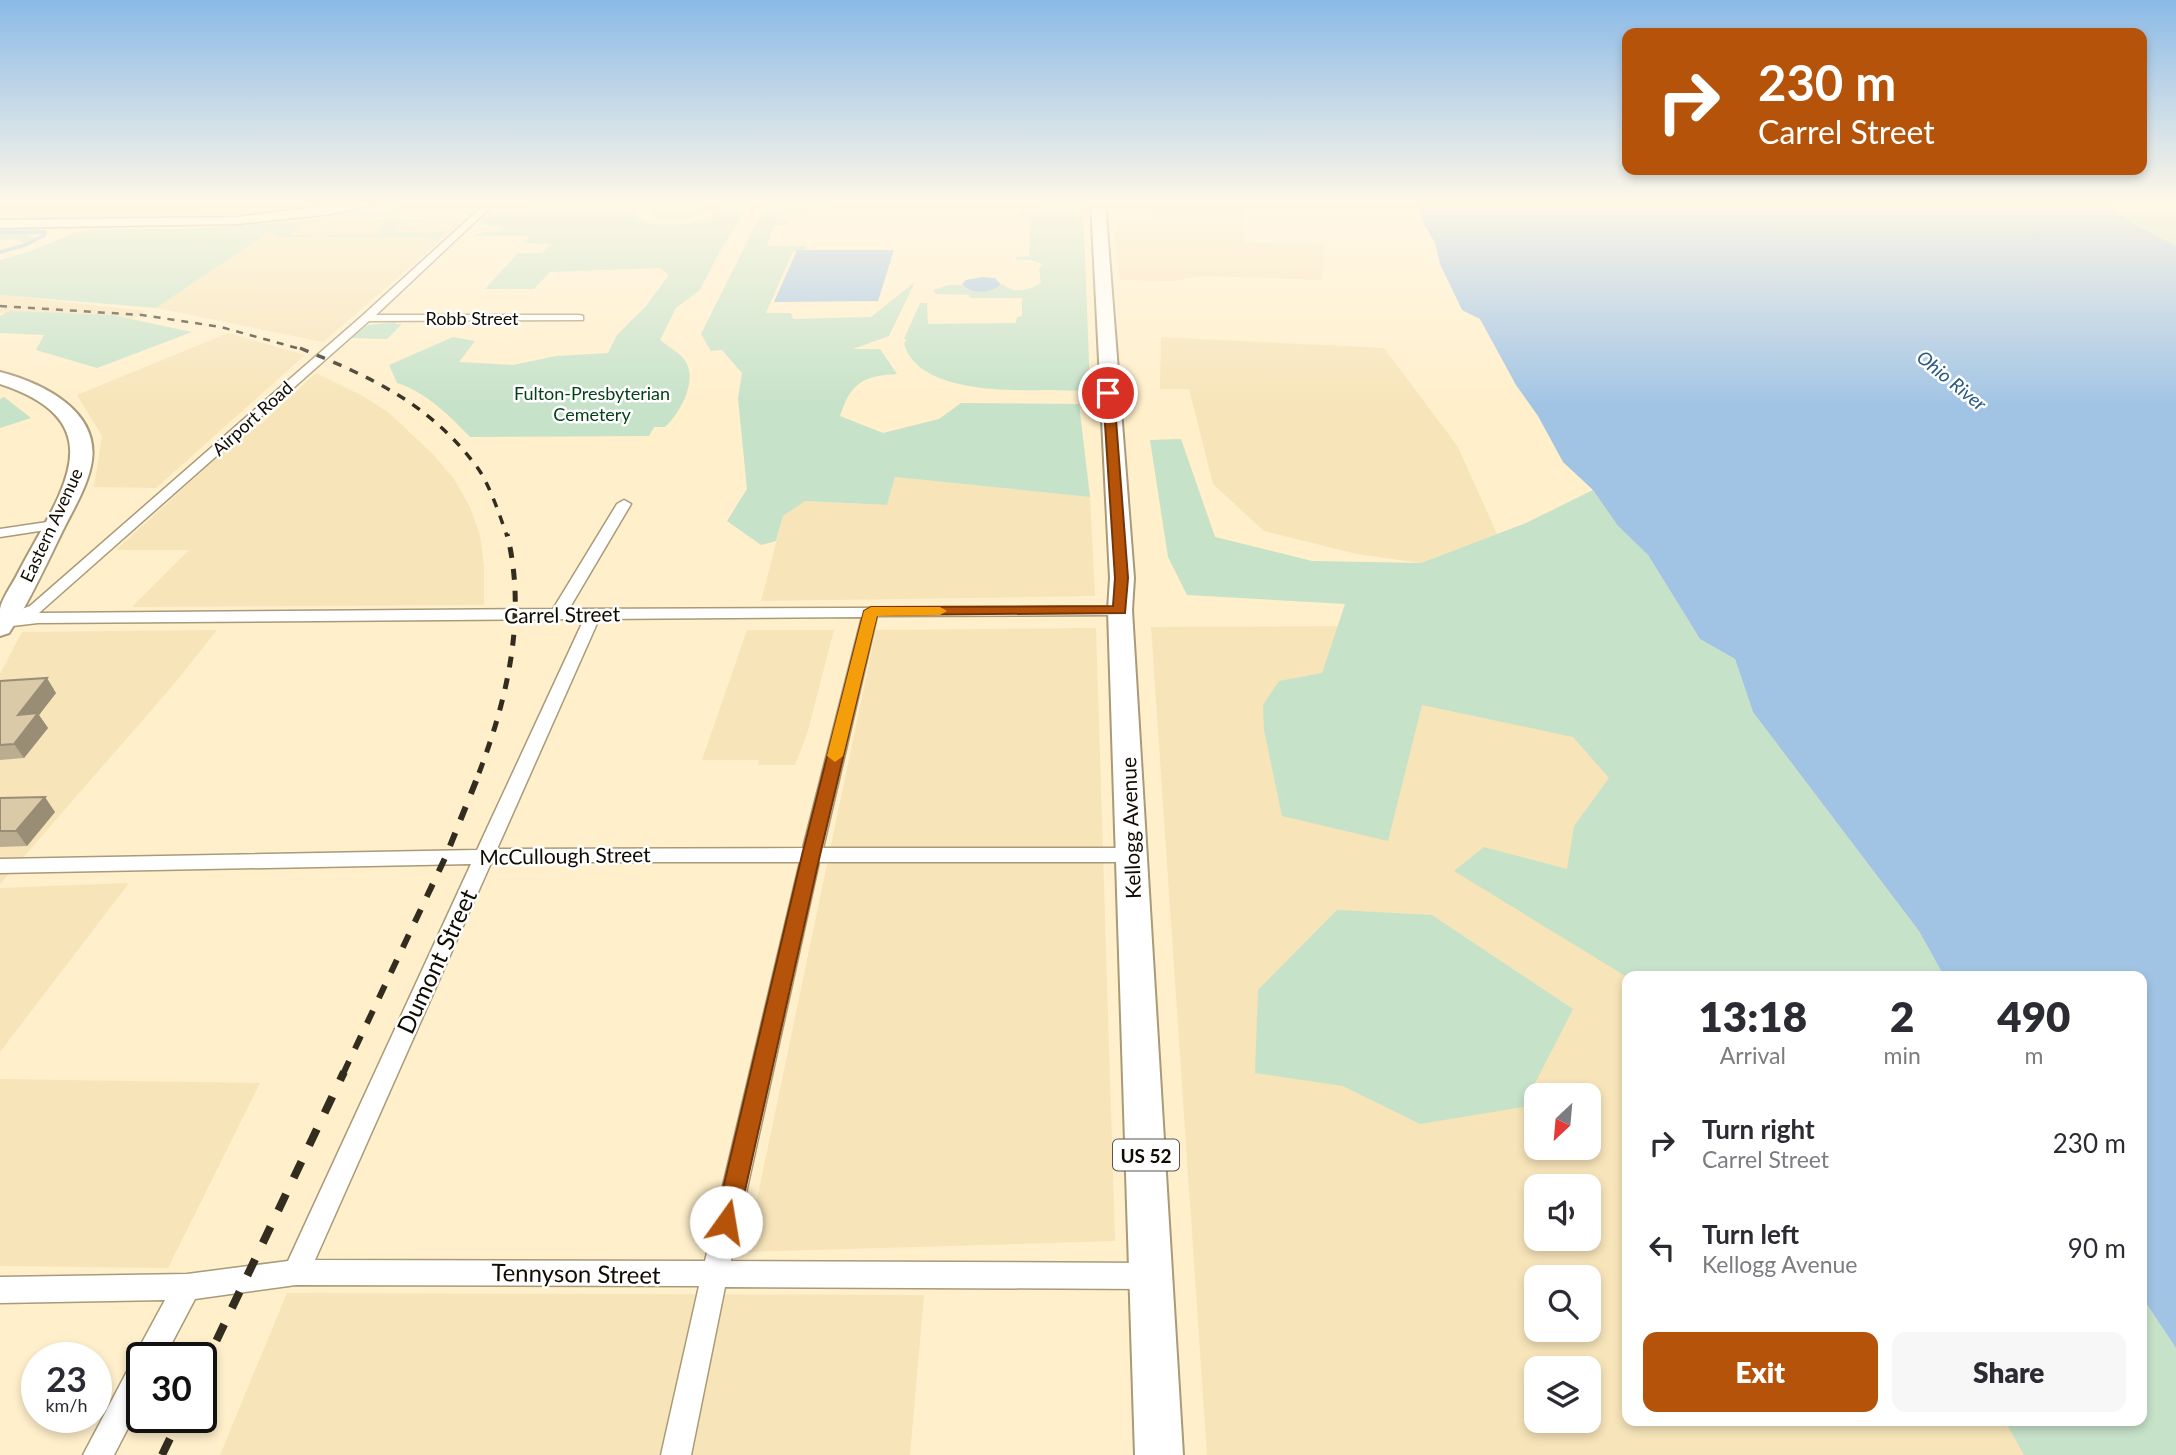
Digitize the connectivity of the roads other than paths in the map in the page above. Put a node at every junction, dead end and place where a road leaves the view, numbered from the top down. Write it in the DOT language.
graph roads {
  1 [pos="418,270"];
  2 [pos="1102,270"];
  3 [pos="366,318"];
  4 [pos="579,318"];
  5 [pos="0,378"];
  6 [pos="624,504"];
  7 [pos="54,524"];
  8 [pos="0,533"];
  9 [pos="1120,610"];
  10 [pos="871,611"];
  11 [pos="594,613"];
  12 [pos="558,614"];
  13 [pos="2,625"];
  14 [pos="811,855"];
  15 [pos="1130,855"];
  16 [pos="484,857"];
  17 [pos="0,866"];
  18 [pos="296,1272"];
  19 [pos="714,1274"];
  20 [pos="1152,1276"];
  21 [pos="187,1287"];
  22 [pos="0,1290"];
  23 [pos="158,1342"];
  24 [pos="126,1402"];
  25 [pos="98,1455"];
  26 [pos="677,1455"];
  27 [pos="1159,1455"];
  1 -- 3 [label="street, Airport Road"];
  2 -- 9 [label="main road, Kellogg Avenue / US 52"];
  3 -- 4 [label="street, Robb Street"];
  3 -- 13 [label="street, Airport Road"];
  5 -- 7 [label="main road, Eastern Avenue"];
  6 -- 12 [label="street"];
  7 -- 8 [label="street"];
  7 -- 13 [label="main road, Eastern Avenue"];
  9 -- 10 [label="street, Carrel Street"];
  9 -- 15 [label="main road, Kellogg Avenue / US 52"];
  10 -- 11 [label="street, Carrel Street"];
  10 -- 14 [label="street"];
  11 -- 12 [label="street, Carrel Street"];
  11 -- 16 [label="street, Dumont Street"];
  12 -- 13 [label="street, Carrel Street"];
  14 -- 15 [label="street, McCullough Street"];
  14 -- 16 [label="street, McCullough Street"];
  14 -- 19 [label="street"];
  15 -- 20 [label="main road, Kellogg Avenue / US 52"];
  16 -- 17 [label="street, McCullough Street"];
  16 -- 18 [label="street, Dumont Street"];
  18 -- 19 [label="street, Tennyson Street"];
  18 -- 21 [label="street, Tennyson Street"];
  19 -- 20 [label="street, Tennyson Street"];
  19 -- 26 [label="street"];
  20 -- 27 [label="main road, Kellogg Avenue / US 52"];
  21 -- 22 [label="street, Tennyson Street"];
  21 -- 23 [label="street"];
  24 -- 25 [label="street"];
}
